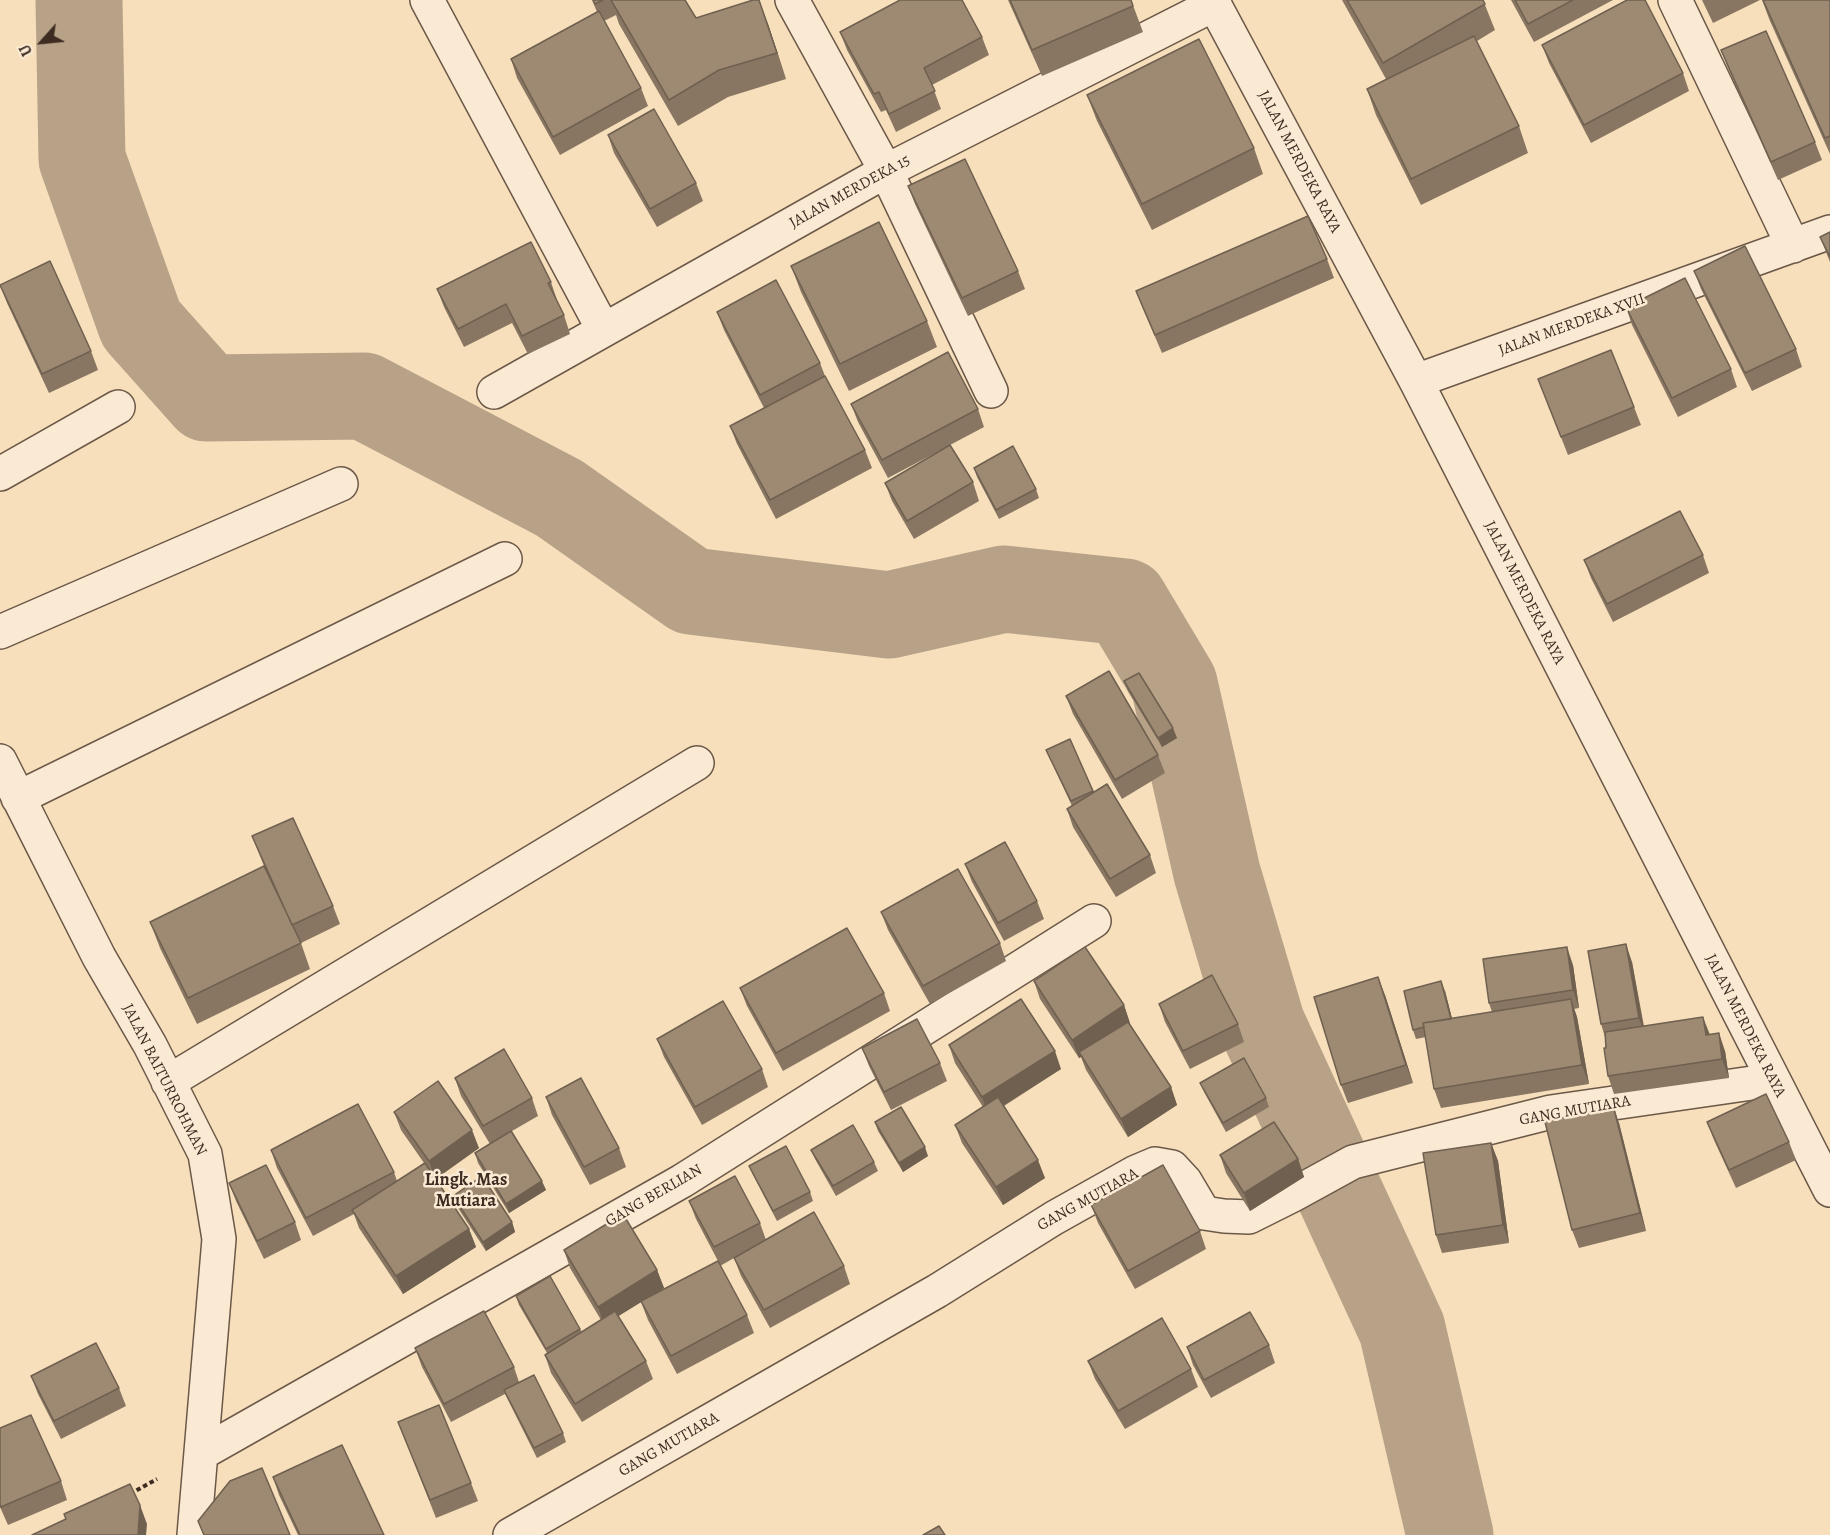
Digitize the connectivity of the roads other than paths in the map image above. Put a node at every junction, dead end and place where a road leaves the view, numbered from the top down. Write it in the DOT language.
graph roads {
  1 [pos="427,0"];
  2 [pos="792,0"];
  3 [pos="1675,0"];
  4 [pos="1213,2"];
  5 [pos="886,171"];
  6 [pos="1830,232"];
  7 [pos="1793,246"];
  8 [pos="603,329"];
  9 [pos="1416,381"];
  10 [pos="991,391"];
  11 [pos="494,392"];
  12 [pos="118,407"];
  13 [pos="0,474"];
  14 [pos="341,484"];
  15 [pos="505,559"];
  16 [pos="0,632"];
  17 [pos="0,761"];
  18 [pos="697,763"];
  19 [pos="18,798"];
  20 [pos="1094,921"];
  21 [pos="1773,1080"];
  22 [pos="168,1082"];
  23 [pos="1830,1190"];
  24 [pos="202,1453"];
  25 [pos="194,1535"];
  26 [pos="510,1535"];
  1 -- 8 [label="street"];
  2 -- 5 [label="street"];
  3 -- 7 [label="street"];
  4 -- 5 [label="street, JALAN MERDEKA 15"];
  4 -- 9 [label="street, JALAN MERDEKA RAYA"];
  5 -- 8 [label="street, JALAN MERDEKA 15"];
  5 -- 10 [label="street"];
  6 -- 7 [label="street, JALAN MERDEKA XVII"];
  7 -- 9 [label="street, JALAN MERDEKA XVII"];
  8 -- 11 [label="street, JALAN MERDEKA 15"];
  9 -- 21 [label="street, JALAN MERDEKA RAYA"];
  12 -- 13 [label="street"];
  14 -- 16 [label="street"];
  15 -- 19 [label="street"];
  17 -- 19 [label="street, JALAN BAITURROHMAN"];
  18 -- 22 [label="street"];
  19 -- 22 [label="street, JALAN BAITURROHMAN"];
  20 -- 24 [label="street, GANG BERLIAN"];
  21 -- 23 [label="street, JALAN MERDEKA RAYA"];
  21 -- 26 [label="street, GANG MUTIARA"];
  22 -- 24 [label="street, JALAN BAITURROHMAN"];
  24 -- 25 [label="street, JALAN BAITURROHMAN"];
}
